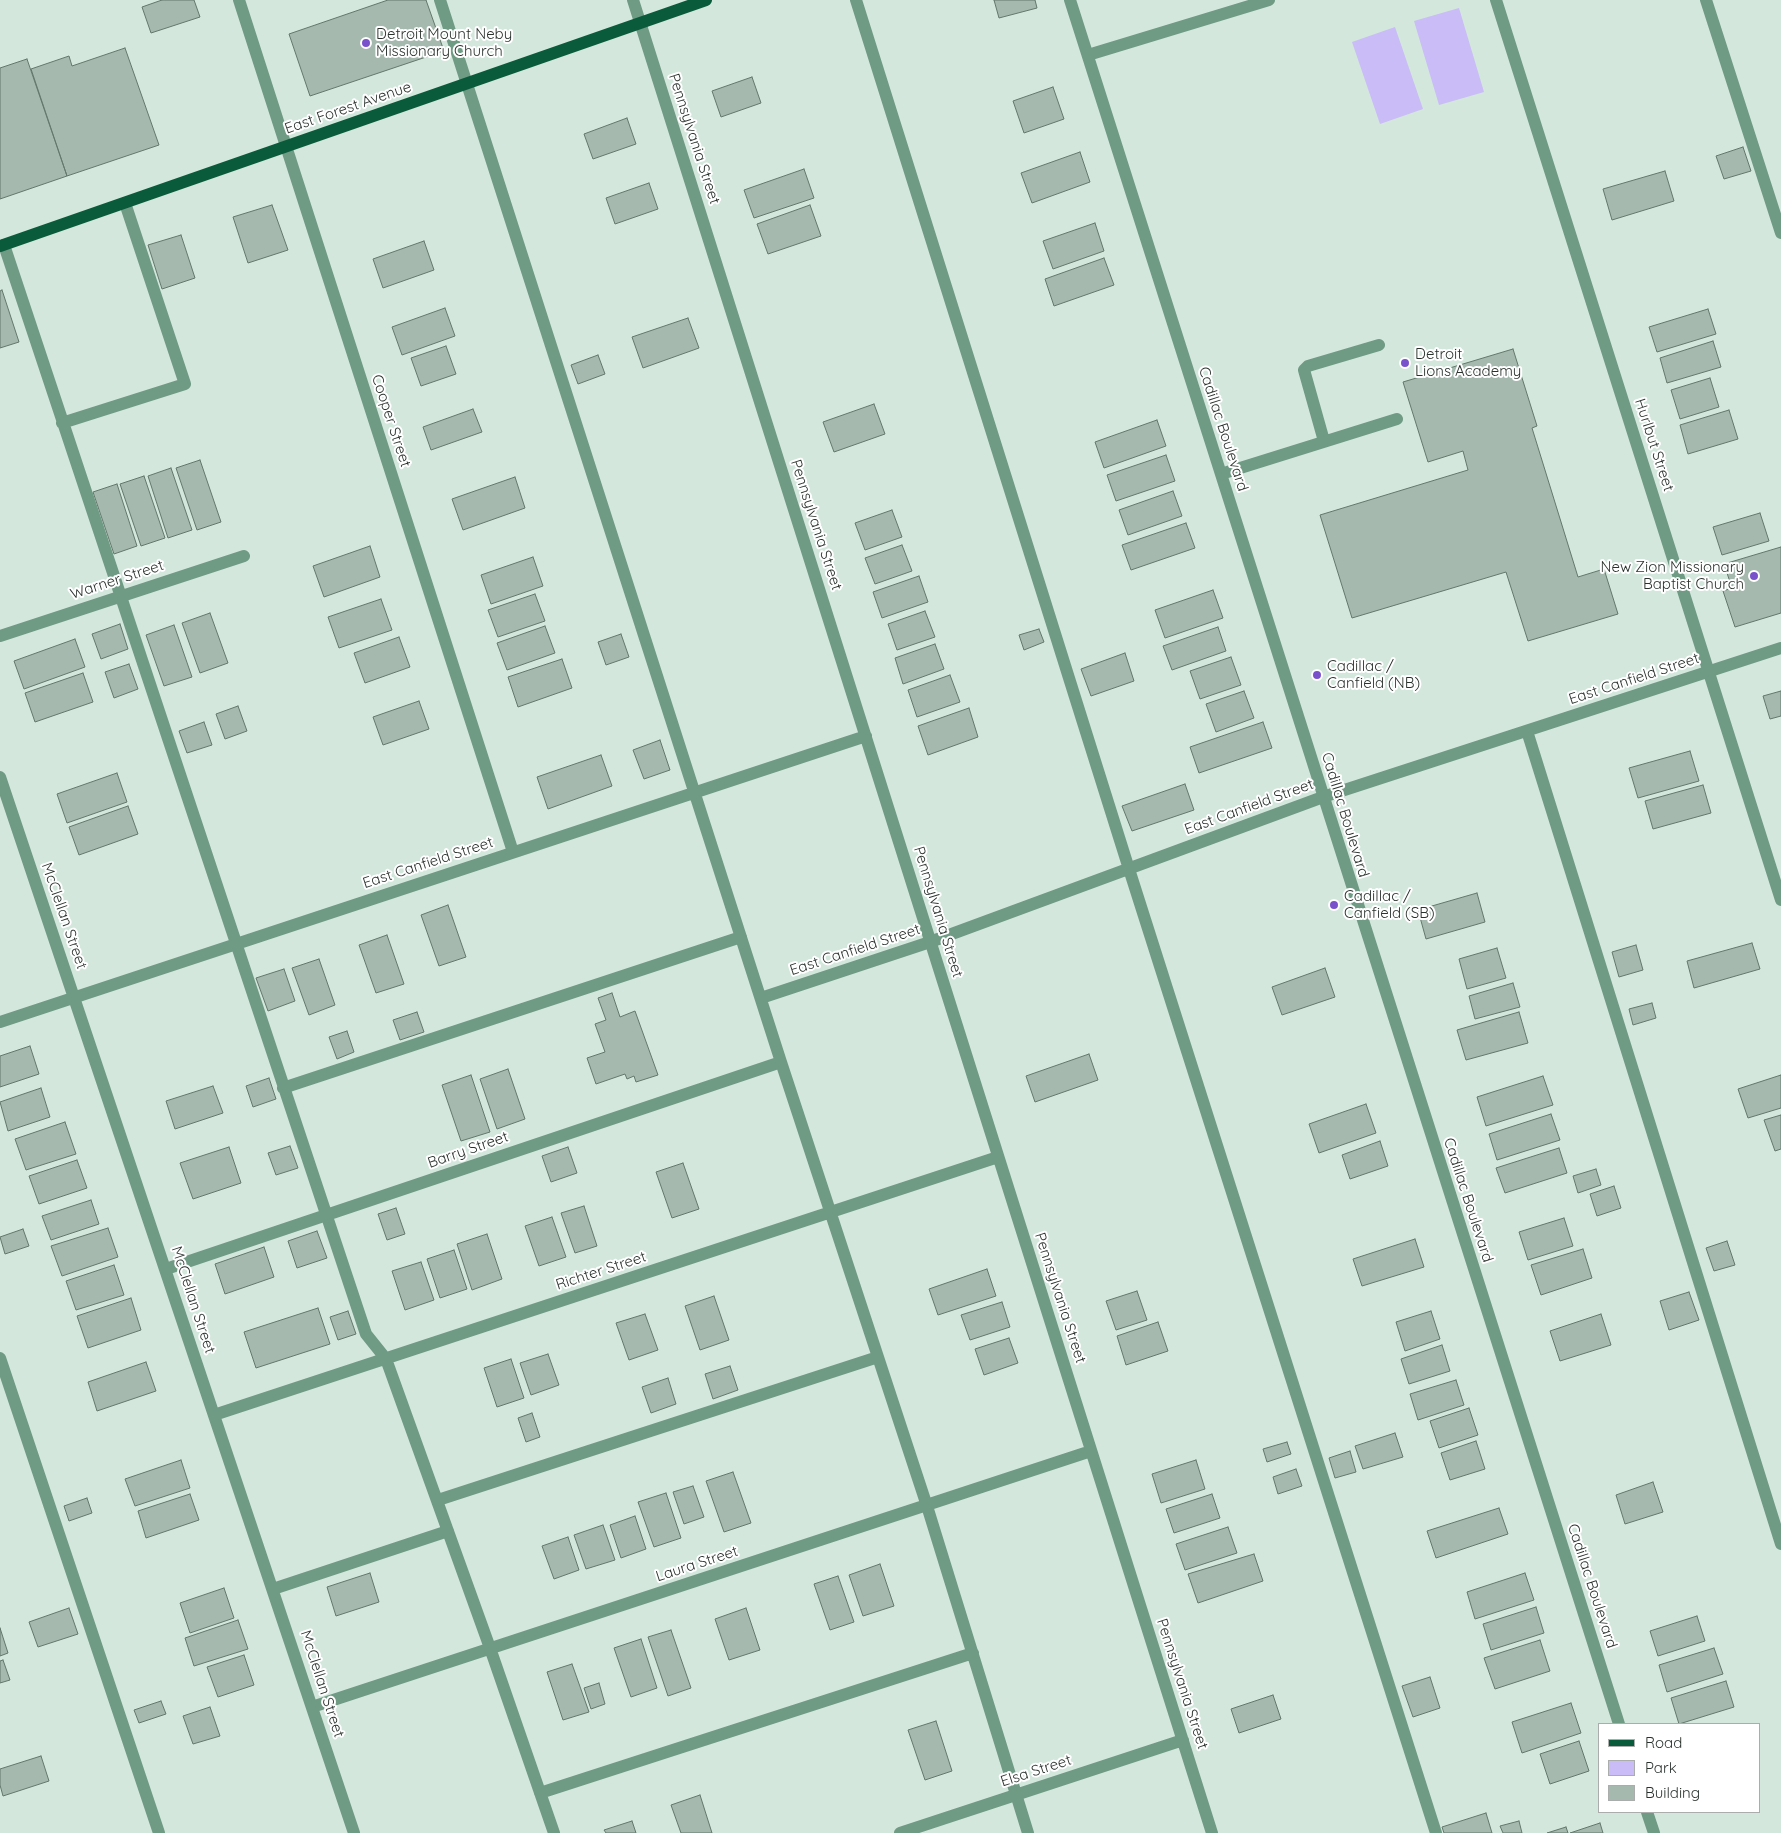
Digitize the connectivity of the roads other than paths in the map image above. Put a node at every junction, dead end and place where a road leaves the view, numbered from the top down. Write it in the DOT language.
graph roads {
  1 [pos="239,0"];
  2 [pos="440,0"];
  3 [pos="633,0"];
  4 [pos="706,0"];
  5 [pos="856,0"];
  6 [pos="1070,0"];
  7 [pos="1268,0"];
  8 [pos="1496,0"];
  9 [pos="1706,0"];
  10 [pos="640,23"];
  11 [pos="1088,56"];
  12 [pos="467,84"];
  13 [pos="285,147"];
  14 [pos="125,203"];
  15 [pos="1781,233"];
  16 [pos="2,246"];
  17 [pos="1379,345"];
  18 [pos="1397,419"];
  19 [pos="62,424"];
  20 [pos="1324,441"];
  21 [pos="1221,474"];
  22 [pos="244,556"];
  23 [pos="120,596"];
  24 [pos="0,636"];
  25 [pos="1781,648"];
  26 [pos="1709,672"];
  27 [pos="1527,731"];
  28 [pos="866,736"];
  29 [pos="0,777"];
  30 [pos="694,792"];
  31 [pos="1323,798"];
  32 [pos="512,852"];
  33 [pos="1129,869"];
  34 [pos="1781,900"];
  35 [pos="741,937"];
  36 [pos="930,942"];
  37 [pos="234,944"];
  38 [pos="74,997"];
  39 [pos="761,998"];
  40 [pos="0,1022"];
  41 [pos="781,1062"];
  42 [pos="282,1088"];
  43 [pos="998,1157"];
  44 [pos="832,1212"];
  45 [pos="325,1216"];
  46 [pos="166,1269"];
  47 [pos="878,1357"];
  48 [pos="0,1358"];
  49 [pos="386,1359"];
  50 [pos="214,1416"];
  51 [pos="1092,1451"];
  52 [pos="438,1500"];
  53 [pos="927,1506"];
  54 [pos="448,1531"];
  55 [pos="1781,1544"];
  56 [pos="273,1589"];
  57 [pos="490,1648"];
  58 [pos="972,1653"];
  59 [pos="312,1707"];
  60 [pos="1619,1723"];
  61 [pos="1183,1740"];
  62 [pos="540,1793"];
  63 [pos="1016,1795"];
  64 [pos="1647,1813"];
  65 [pos="159,1833"];
  66 [pos="354,1833"];
  67 [pos="554,1833"];
  68 [pos="900,1833"];
  69 [pos="1028,1833"];
  70 [pos="1212,1833"];
  71 [pos="1436,1833"];
  72 [pos="1654,1833"];
  1 -- 13 [label="street, Cooper Street"];
  2 -- 12 [label="street"];
  3 -- 10 [label="street, Pennsylvania Street"];
  4 -- 10 [label="main road, East Forest Avenue"];
  5 -- 33 [label="street"];
  6 -- 11 [label="street, Cadillac Boulevard"];
  7 -- 11 [label="street"];
  8 -- 26 [label="street, Hurlbut Street"];
  9 -- 15 [label="street"];
  10 -- 12 [label="main road, East Forest Avenue"];
  10 -- 28 [label="street, Pennsylvania Street"];
  11 -- 21 [label="street, Cadillac Boulevard"];
  12 -- 13 [label="main road, East Forest Avenue"];
  12 -- 30 [label="street"];
  13 -- 14 [label="main road, East Forest Avenue"];
  13 -- 32 [label="street, Cooper Street"];
  14 -- 16 [label="main road, East Forest Avenue"];
  14 -- 19 [label="street"];
  16 -- 19 [label="street"];
  17 -- 20 [label="street"];
  18 -- 20 [label="street"];
  19 -- 23 [label="street"];
  20 -- 21 [label="street"];
  21 -- 31 [label="street, Cadillac Boulevard"];
  22 -- 23 [label="street, Warner Street"];
  23 -- 24 [label="street, Warner Street"];
  23 -- 37 [label="street"];
  25 -- 26 [label="street, East Canfield Street"];
  26 -- 27 [label="street, East Canfield Street"];
  26 -- 34 [label="street, Hurlbut Street"];
  27 -- 31 [label="street, East Canfield Street"];
  27 -- 55 [label="street"];
  28 -- 30 [label="street, East Canfield Street"];
  28 -- 36 [label="street, Pennsylvania Street"];
  29 -- 38 [label="street, McClellan Street"];
  30 -- 32 [label="street, East Canfield Street"];
  30 -- 35 [label="street"];
  31 -- 33 [label="street, East Canfield Street"];
  31 -- 60 [label="street, Cadillac Boulevard"];
  32 -- 37 [label="street, East Canfield Street"];
  33 -- 36 [label="street, East Canfield Street"];
  33 -- 71 [label="street"];
  35 -- 39 [label="street"];
  35 -- 42 [label="street"];
  36 -- 39 [label="street, East Canfield Street"];
  36 -- 43 [label="street, Pennsylvania Street"];
  37 -- 38 [label="street, East Canfield Street"];
  37 -- 42 [label="street"];
  38 -- 40 [label="street, East Canfield Street"];
  38 -- 46 [label="street, McClellan Street"];
  39 -- 41 [label="street"];
  41 -- 44 [label="street"];
  41 -- 45 [label="street, Barry Street"];
  42 -- 45 [label="street"];
  43 -- 44 [label="street, Richter Street"];
  43 -- 51 [label="street, Pennsylvania Street"];
  44 -- 47 [label="street"];
  44 -- 49 [label="street, Richter Street"];
  45 -- 46 [label="street, Barry Street"];
  45 -- 49 [label="street"];
  46 -- 50 [label="street, McClellan Street"];
  47 -- 52 [label="street"];
  47 -- 53 [label="street"];
  48 -- 65 [label="street"];
  49 -- 50 [label="street, Richter Street"];
  49 -- 52 [label="street"];
  50 -- 56 [label="street, McClellan Street"];
  51 -- 53 [label="street, Laura Street"];
  51 -- 61 [label="street, Pennsylvania Street"];
  52 -- 54 [label="street"];
  53 -- 57 [label="street, Laura Street"];
  53 -- 58 [label="street"];
  54 -- 56 [label="street"];
  54 -- 57 [label="street"];
  56 -- 59 [label="street, McClellan Street"];
  57 -- 59 [label="street, Laura Street"];
  57 -- 62 [label="street"];
  58 -- 62 [label="street"];
  58 -- 63 [label="street"];
  59 -- 66 [label="street, McClellan Street"];
  61 -- 63 [label="street, Elsa Street"];
  61 -- 70 [label="street, Pennsylvania Street"];
  62 -- 67 [label="street"];
  63 -- 68 [label="street, Elsa Street"];
  63 -- 69 [label="street"];
  64 -- 72 [label="street"];
}
